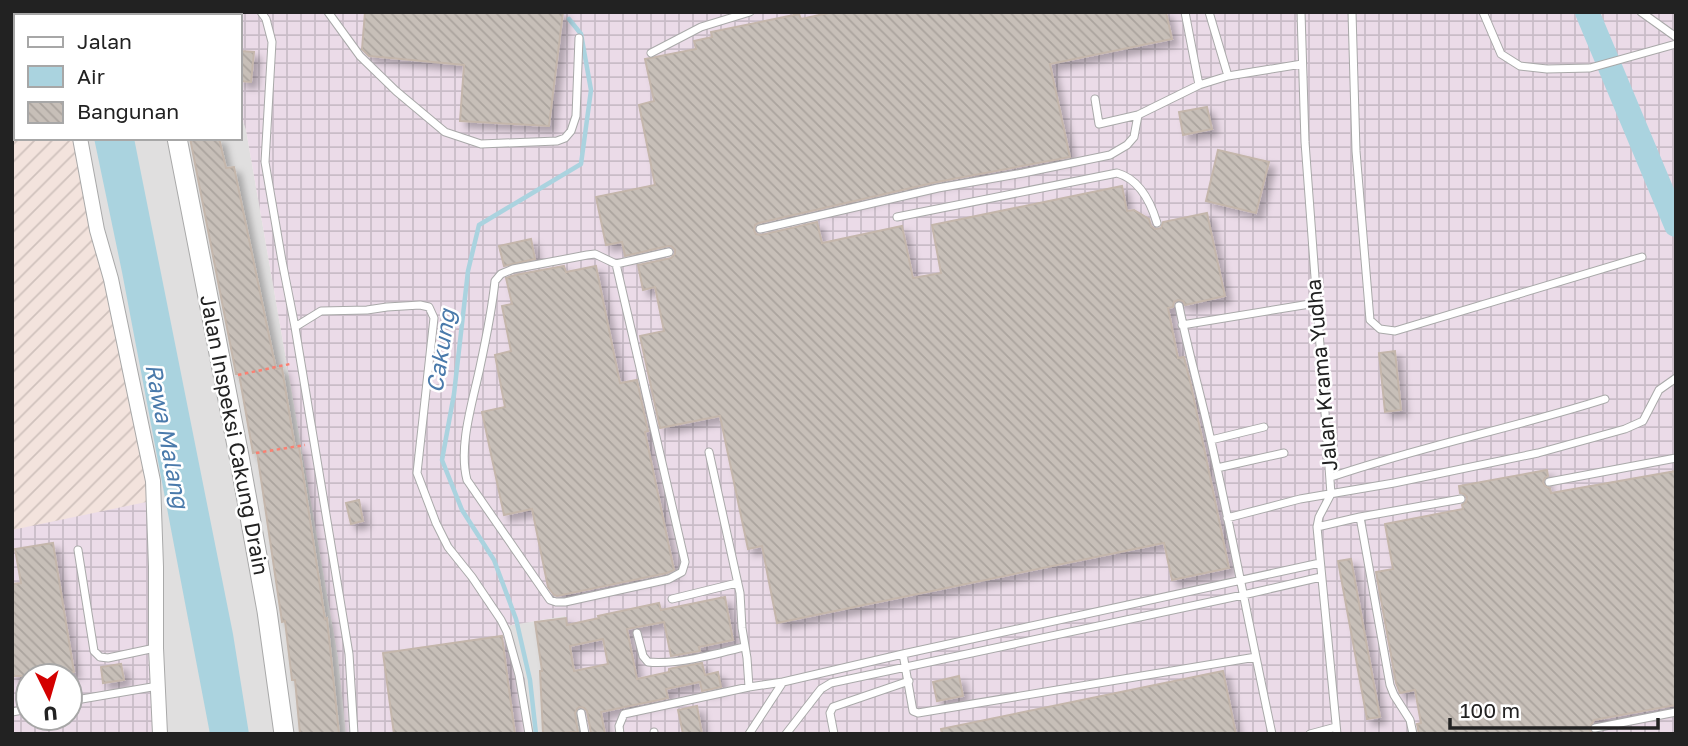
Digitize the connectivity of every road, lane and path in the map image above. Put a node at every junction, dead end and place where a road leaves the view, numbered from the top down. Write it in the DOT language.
graph roads {
  1 [pos="261,12"];
  2 [pos="328,12"];
  3 [pos="750,12"];
  4 [pos="1185,12"];
  5 [pos="1209,12"];
  6 [pos="1301,12"];
  7 [pos="1352,12"];
  8 [pos="1483,12"];
  9 [pos="1641,12"];
  10 [pos="1676,37"];
  11 [pos="579,38"];
  12 [pos="1676,44"];
  13 [pos="650,53"];
  14 [pos="1302,64"];
  15 [pos="1228,76"];
  16 [pos="1199,85"];
  17 [pos="1094,99"];
  18 [pos="1138,115"];
  19 [pos="80,140"];
  20 [pos="177,140"];
  21 [pos="897,217"];
  22 [pos="1157,223"];
  23 [pos="760,229"];
  24 [pos="669,252"];
  25 [pos="1642,257"];
  26 [pos="615,264"];
  27 [pos="1316,303"];
  28 [pos="1179,306"];
  29 [pos="1182,325"];
  30 [pos="295,327"];
  31 [pos="301,362"];
  32 [pos="225,377"];
  33 [pos="1676,378"];
  34 [pos="1605,399"];
  35 [pos="1264,427"];
  36 [pos="1211,440"];
  37 [pos="314,444"];
  38 [pos="709,452"];
  39 [pos="1284,453"];
  40 [pos="239,456"];
  41 [pos="1676,458"];
  42 [pos="1217,468"];
  43 [pos="1331,477"];
  44 [pos="1549,482"];
  45 [pos="1331,494"];
  46 [pos="1461,499"];
  47 [pos="1360,517"];
  48 [pos="1227,518"];
  49 [pos="1317,527"];
  50 [pos="78,550"];
  51 [pos="1320,563"];
  52 [pos="1321,577"];
  53 [pos="1241,581"];
  54 [pos="737,583"];
  55 [pos="1243,595"];
  56 [pos="672,599"];
  57 [pos="637,634"];
  58 [pos="744,647"];
  59 [pos="156,648"];
  60 [pos="903,654"];
  61 [pos="1256,657"];
  62 [pos="906,667"];
  63 [pos="909,681"];
  64 [pos="783,682"];
  65 [pos="158,686"];
  66 [pos="749,687"];
  67 [pos="84,699"];
  68 [pos="1676,712"];
  69 [pos="581,713"];
  70 [pos="1595,728"];
  71 [pos="1336,730"];
  72 [pos="160,734"];
  73 [pos="284,734"];
  74 [pos="354,734"];
  75 [pos="528,734"];
  76 [pos="584,734"];
  77 [pos="620,734"];
  78 [pos="749,734"];
  79 [pos="786,734"];
  80 [pos="834,734"];
  81 [pos="1272,734"];
  82 [pos="1310,734"];
  83 [pos="1413,734"];
  1 -- 30 [label="lane"];
  2 -- 11 [label="lane"];
  3 -- 13 [label="lane"];
  4 -- 16 [label="lane"];
  5 -- 15 [label="lane"];
  6 -- 14 [label="lane, Jalan Krama Yudha"];
  7 -- 25 [label="lane"];
  8 -- 12 [label="lane"];
  9 -- 10 [label="lane"];
  14 -- 15 [label="lane"];
  14 -- 27 [label="lane, Jalan Krama Yudha"];
  15 -- 16 [label="lane"];
  16 -- 18 [label="lane"];
  17 -- 18 [label="lane"];
  18 -- 23 [label="lane"];
  19 -- 59 [label="street"];
  20 -- 32 [label="street, Jalan Inspeksi Cakung Drain"];
  21 -- 22 [label="lane"];
  24 -- 26 [label="lane"];
  26 -- 26 [label="lane"];
  27 -- 29 [label="lane"];
  27 -- 43 [label="lane, Jalan Krama Yudha"];
  28 -- 29 [label="lane"];
  29 -- 36 [label="lane"];
  30 -- 31 [label="lane"];
  30 -- 75 [label="lane"];
  31 -- 32 [label="path"];
  31 -- 37 [label="lane"];
  32 -- 40 [label="street, Jalan Inspeksi Cakung Drain"];
  33 -- 45 [label="lane"];
  34 -- 43 [label="lane"];
  35 -- 36 [label="lane"];
  36 -- 42 [label="lane"];
  37 -- 40 [label="path"];
  37 -- 74 [label="lane"];
  38 -- 54 [label="lane"];
  39 -- 42 [label="lane"];
  40 -- 73 [label="street, Jalan Inspeksi Cakung Drain"];
  41 -- 44 [label="lane"];
  42 -- 48 [label="lane"];
  43 -- 45 [label="lane, Jalan Krama Yudha"];
  45 -- 48 [label="lane"];
  45 -- 49 [label="lane, Jalan Krama Yudha"];
  46 -- 47 [label="lane"];
  47 -- 49 [label="lane"];
  47 -- 83 [label="lane"];
  48 -- 53 [label="lane"];
  49 -- 51 [label="lane, Jalan Krama Yudha"];
  50 -- 59 [label="lane"];
  51 -- 52 [label="lane, Jalan Krama Yudha"];
  51 -- 53 [label="lane"];
  52 -- 55 [label="lane"];
  52 -- 71 [label="lane, Jalan Krama Yudha"];
  53 -- 55 [label="lane"];
  53 -- 60 [label="lane"];
  54 -- 56 [label="lane"];
  54 -- 58 [label="lane"];
  55 -- 61 [label="lane"];
  55 -- 62 [label="lane"];
  57 -- 58 [label="lane"];
  58 -- 66 [label="lane"];
  59 -- 65 [label="street"];
  60 -- 62 [label="lane"];
  60 -- 64 [label="lane"];
  61 -- 63 [label="lane"];
  61 -- 81 [label="lane"];
  62 -- 63 [label="lane"];
  62 -- 79 [label="lane"];
  63 -- 80 [label="lane"];
  64 -- 66 [label="lane"];
  64 -- 78 [label="lane"];
  65 -- 67 [label="lane"];
  65 -- 72 [label="street"];
  66 -- 77 [label="lane"];
  68 -- 70 [label="lane"];
  69 -- 76 [label="lane"];
  71 -- 82 [label="lane"];
}
